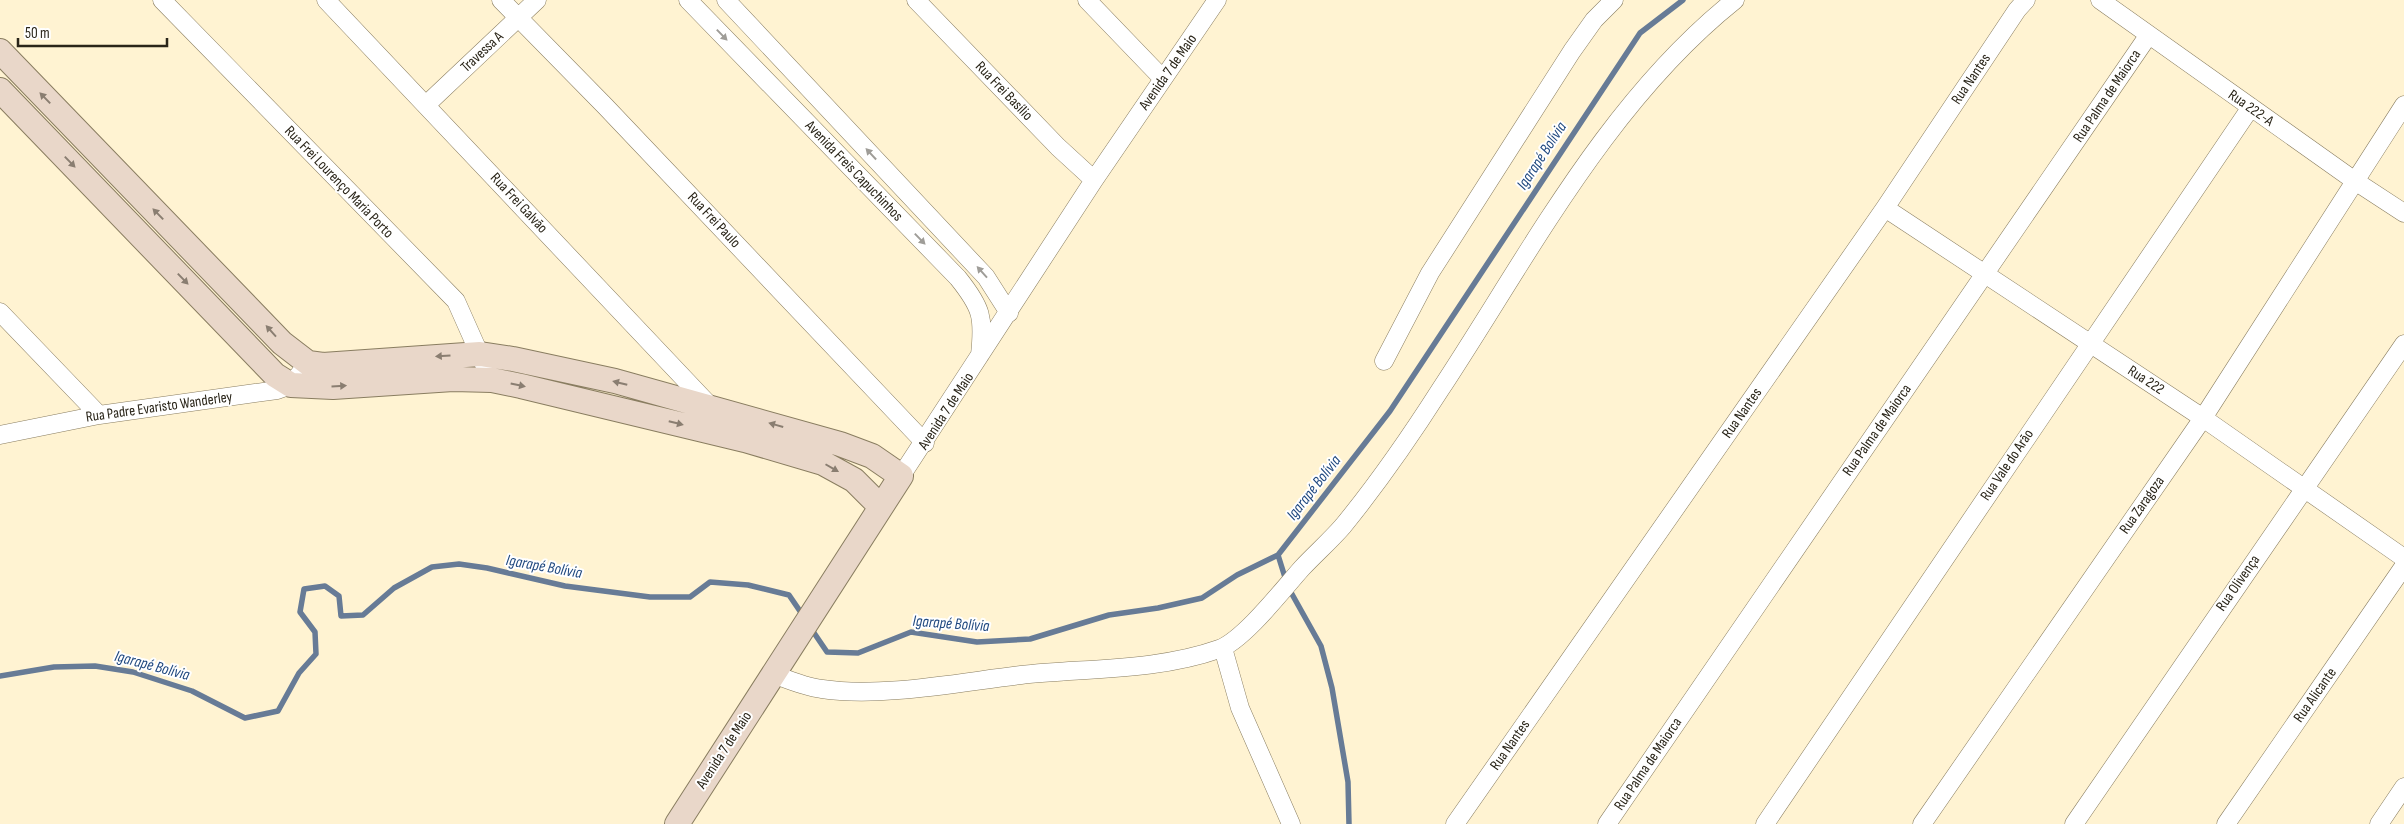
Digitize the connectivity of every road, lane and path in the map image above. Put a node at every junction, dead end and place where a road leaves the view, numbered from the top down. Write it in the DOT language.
graph roads {
  1 [pos="162,0"];
  2 [pos="326,0"];
  3 [pos="501,0"];
  4 [pos="537,0"];
  5 [pos="688,0"];
  6 [pos="726,0"];
  7 [pos="916,0"];
  8 [pos="1088,0"];
  9 [pos="1217,0"];
  10 [pos="1614,0"];
  11 [pos="1735,0"];
  12 [pos="2026,0"];
  13 [pos="2100,0"];
  14 [pos="518,19"];
  15 [pos="2148,36"];
  16 [pos="0,51"];
  17 [pos="1163,79"];
  18 [pos="0,90"];
  19 [pos="427,104"];
  20 [pos="2404,105"];
  21 [pos="2251,107"];
  22 [pos="1094,180"];
  23 [pos="2355,181"];
  24 [pos="1885,208"];
  25 [pos="2404,213"];
  26 [pos="1984,274"];
  27 [pos="0,312"];
  28 [pos="1009,313"];
  29 [pos="2089,343"];
  30 [pos="2404,344"];
  31 [pos="480,354"];
  32 [pos="979,360"];
  33 [pos="1384,361"];
  34 [pos="308,363"];
  35 [pos="492,380"];
  36 [pos="290,385"];
  37 [pos="711,407"];
  38 [pos="99,415"];
  39 [pos="2203,418"];
  40 [pos="0,435"];
  41 [pos="925,443"];
  42 [pos="901,476"];
  43 [pos="2304,488"];
  44 [pos="881,507"];
  45 [pos="2404,558"];
  46 [pos="2404,566"];
  47 [pos="1223,648"];
  48 [pos="773,674"];
  49 [pos="2404,787"];
  50 [pos="677,824"];
  51 [pos="1291,824"];
  52 [pos="1455,824"];
  53 [pos="1607,824"];
  54 [pos="1765,824"];
  55 [pos="1922,824"];
  56 [pos="2074,824"];
  57 [pos="2226,824"];
  58 [pos="2379,824"];
  1 -- 31 [label="street, Rua Frei Lourenço Maria Porto"];
  2 -- 19 [label="street, Rua Frei Galvão"];
  3 -- 14 [label="street, Rua Frei Paulo"];
  4 -- 14 [label="street, Travessa A"];
  5 -- 32 [label="street, Avenida Freis Capuchinhos, one-way"];
  28 -- 6 [label="street, Avenida Freis Capuchinhos, one-way"];
  7 -- 22 [label="street, Rua Frei Basílio"];
  8 -- 17 [label="street"];
  9 -- 17 [label="street, Avenida 7 de Maio"];
  10 -- 33 [label="street"];
  11 -- 47 [label="street"];
  12 -- 24 [label="street, Rua Nantes"];
  13 -- 15 [label="street, Rua 222-A"];
  14 -- 19 [label="street, Travessa A"];
  14 -- 41 [label="street, Rua Frei Paulo"];
  15 -- 21 [label="street, Rua 222-A"];
  15 -- 26 [label="street, Rua Palma de Maiorca"];
  34 -- 16 [label="street, one-way"];
  17 -- 22 [label="street, Avenida 7 de Maio"];
  18 -- 36 [label="street, one-way"];
  19 -- 37 [label="street, Rua Frei Galvão"];
  20 -- 23 [label="street, Rua Zaragoza"];
  21 -- 23 [label="street, Rua 222-A"];
  21 -- 29 [label="street, Rua Vale do Arão"];
  22 -- 28 [label="street, Avenida 7 de Maio"];
  23 -- 25 [label="street, Rua 222-A"];
  23 -- 39 [label="street, Rua Zaragoza"];
  24 -- 26 [label="street, Rua 222"];
  24 -- 52 [label="street, Rua Nantes"];
  26 -- 29 [label="street, Rua 222"];
  26 -- 53 [label="street, Rua Palma de Maiorca"];
  27 -- 38 [label="street"];
  28 -- 32 [label="street, Avenida 7 de Maio"];
  29 -- 39 [label="street, Rua 222"];
  29 -- 54 [label="street, Rua Vale do Arão"];
  30 -- 43 [label="street, Rua Olivença"];
  31 -- 34 [label="street, one-way"];
  31 -- 35 [label="street, Rua Frei Lourenço Maria Porto"];
  37 -- 31 [label="street, one-way"];
  32 -- 41 [label="street, Avenida 7 de Maio"];
  34 -- 36 [label="street"];
  36 -- 35 [label="street, one-way"];
  35 -- 44 [label="street, one-way"];
  36 -- 38 [label="street, Rua Padre Evaristo Wanderley"];
  42 -- 37 [label="street, one-way"];
  38 -- 40 [label="street, Rua Padre Evaristo Wanderley"];
  39 -- 43 [label="street, Rua 222"];
  39 -- 55 [label="street, Rua Zaragoza"];
  41 -- 42 [label="street, Avenida 7 de Maio"];
  42 -- 44 [label="street, Avenida 7 de Maio"];
  43 -- 45 [label="street, Rua 222"];
  43 -- 56 [label="street, Rua Olivença"];
  44 -- 48 [label="street, Avenida 7 de Maio"];
  46 -- 57 [label="street, Rua Alicante"];
  47 -- 48 [label="street"];
  47 -- 51 [label="street"];
  48 -- 50 [label="street, Avenida 7 de Maio"];
  49 -- 58 [label="street"];
}
